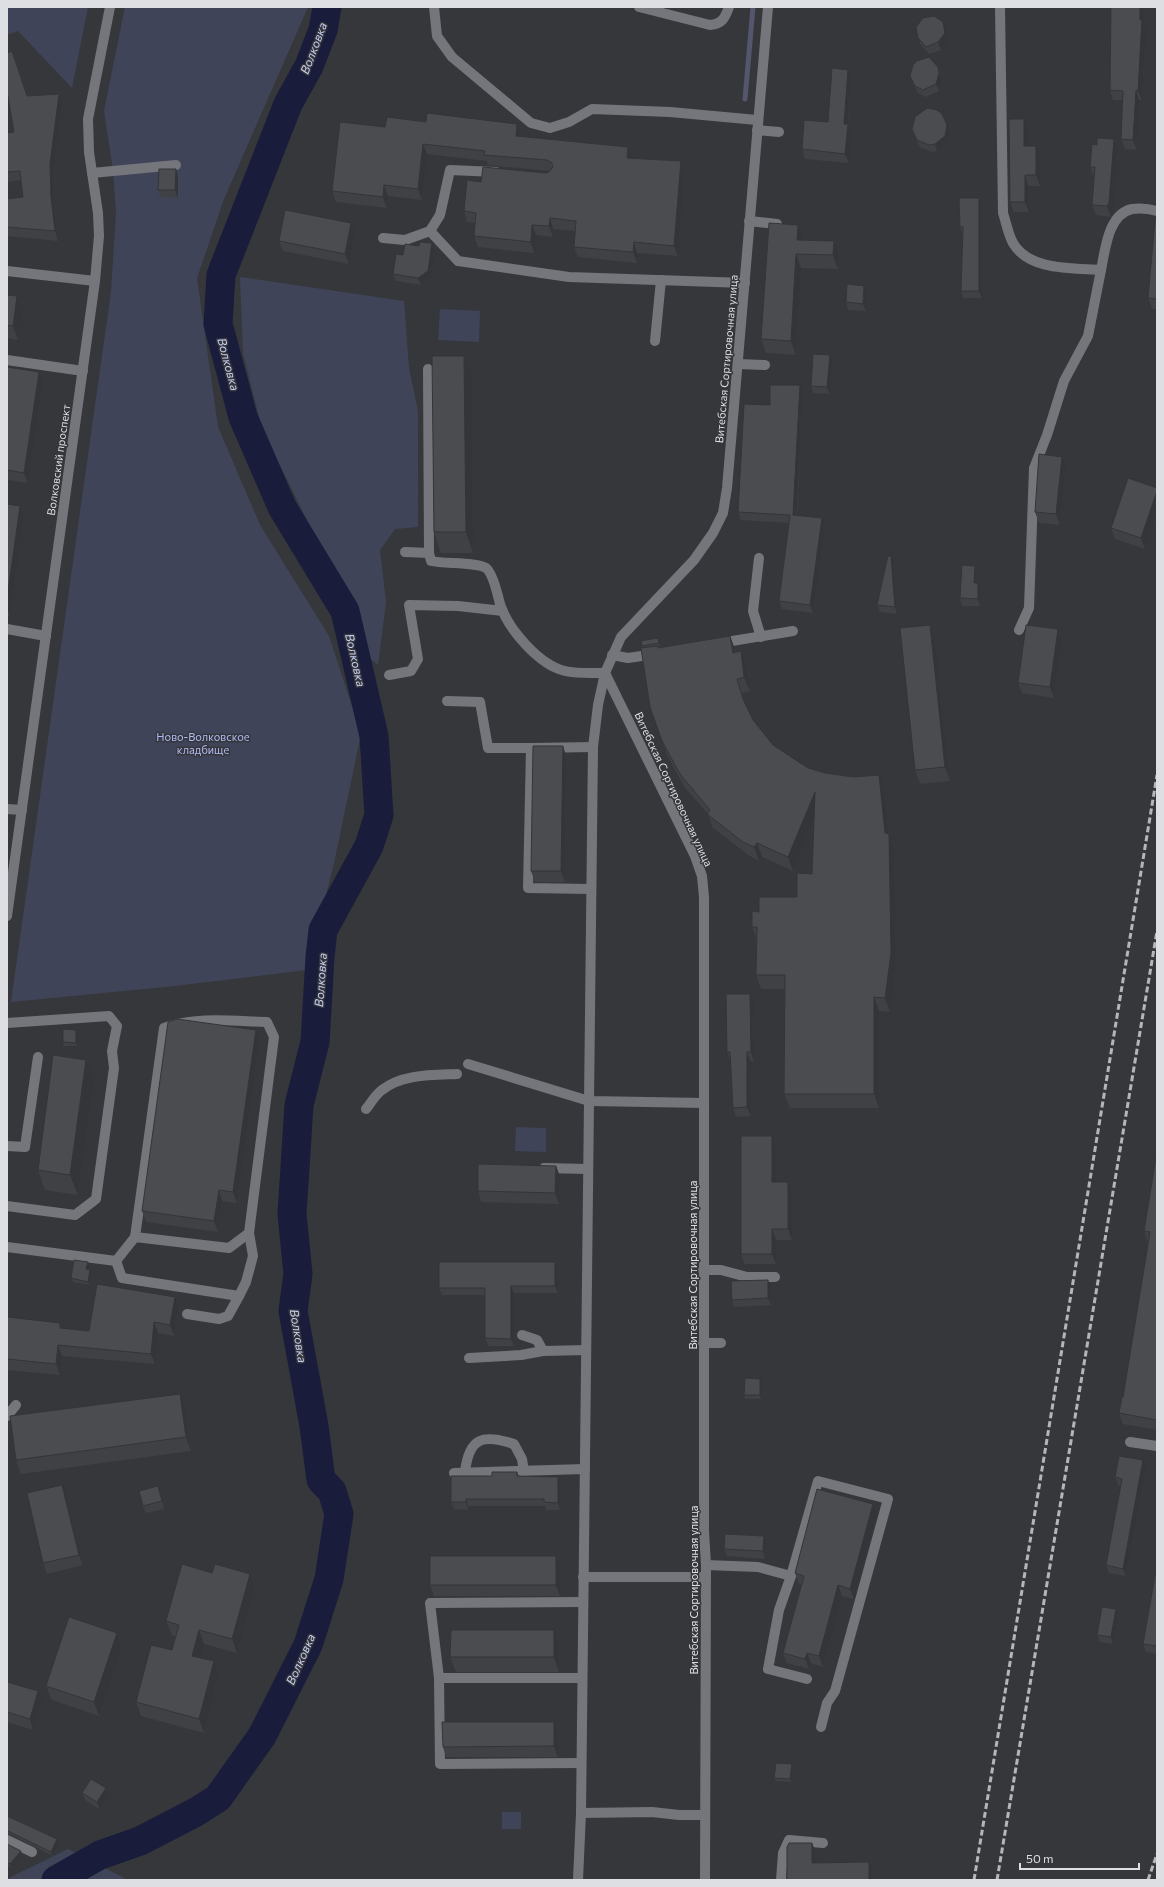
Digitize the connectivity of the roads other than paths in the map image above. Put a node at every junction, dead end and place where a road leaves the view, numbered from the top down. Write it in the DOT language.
graph roads {
  1 [pos="110,7"];
  2 [pos="434,7"];
  3 [pos="639,7"];
  4 [pos="729,7"];
  5 [pos="768,7"];
  6 [pos="1000,7"];
  7 [pos="757,125"];
  8 [pos="779,132"];
  9 [pos="176,165"];
  10 [pos="92,173"];
  11 [pos="505,173"];
  12 [pos="1157,210"];
  13 [pos="749,221"];
  14 [pos="777,224"];
  15 [pos="430,231"];
  16 [pos="383,238"];
  17 [pos="1101,270"];
  18 [pos="7,271"];
  19 [pos="661,280"];
  20 [pos="95,281"];
  21 [pos="745,283"];
  22 [pos="655,340"];
  23 [pos="7,360"];
  24 [pos="738,364"];
  25 [pos="765,365"];
  26 [pos="428,370"];
  27 [pos="83,371"];
  28 [pos="405,552"];
  29 [pos="429,553"];
  30 [pos="759,558"];
  31 [pos="503,611"];
  32 [pos="7,629"];
  33 [pos="1019,630"];
  34 [pos="793,631"];
  35 [pos="46,636"];
  36 [pos="761,637"];
  37 [pos="708,645"];
  38 [pos="664,652"];
  39 [pos="612,655"];
  40 [pos="605,673"];
  41 [pos="390,675"];
  42 [pos="447,701"];
  43 [pos="593,747"];
  44 [pos="532,748"];
  45 [pos="7,809"];
  46 [pos="22,810"];
  47 [pos="592,889"];
  48 [pos="7,916"];
  49 [pos="7,1023"];
  50 [pos="38,1057"];
  51 [pos="468,1064"];
  52 [pos="457,1074"];
  53 [pos="589,1101"];
  54 [pos="704,1103"];
  55 [pos="366,1109"];
  56 [pos="7,1146"];
  57 [pos="530,1168"];
  58 [pos="588,1169"];
  59 [pos="7,1206"];
  60 [pos="249,1233"];
  61 [pos="135,1237"];
  62 [pos="7,1247"];
  63 [pos="116,1261"];
  64 [pos="703,1270"];
  65 [pos="775,1276"];
  66 [pos="239,1296"];
  67 [pos="187,1314"];
  68 [pos="522,1335"];
  69 [pos="704,1343"];
  70 [pos="721,1343"];
  71 [pos="586,1350"];
  72 [pos="543,1351"];
  73 [pos="469,1358"];
  74 [pos="16,1405"];
  75 [pos="7,1416"];
  76 [pos="1130,1442"];
  77 [pos="1157,1446"];
  78 [pos="585,1469"];
  79 [pos="465,1472"];
  80 [pos="524,1472"];
  81 [pos="454,1473"];
  82 [pos="706,1565"];
  83 [pos="791,1576"];
  84 [pos="583,1577"];
  85 [pos="706,1577"];
  86 [pos="583,1602"];
  87 [pos="439,1678"];
  88 [pos="582,1678"];
  89 [pos="807,1679"];
  90 [pos="821,1727"];
  91 [pos="581,1763"];
  92 [pos="580,1813"];
  93 [pos="705,1815"];
  94 [pos="7,1840"];
  95 [pos="824,1843"];
  96 [pos="32,1852"];
  97 [pos="578,1880"];
  98 [pos="705,1880"];
  99 [pos="781,1880"];
  1 -- 10 [label="street, Волковский проспект"];
  2 -- 7 [label="street"];
  3 -- 4 [label="street"];
  5 -- 7 [label="street, Витебская Сортировочная улица"];
  6 -- 17 [label="street"];
  7 -- 8 [label="street"];
  7 -- 13 [label="street, Витебская Сортировочная улица"];
  9 -- 10 [label="street"];
  10 -- 20 [label="street, Волковский проспект"];
  11 -- 15 [label="street"];
  12 -- 17 [label="street"];
  13 -- 14 [label="street"];
  13 -- 21 [label="street, Витебская Сортировочная улица"];
  15 -- 16 [label="street"];
  15 -- 19 [label="street"];
  17 -- 33 [label="street"];
  18 -- 20 [label="street"];
  19 -- 21 [label="street"];
  19 -- 22 [label="street"];
  20 -- 27 [label="street, Волковский проспект"];
  21 -- 24 [label="street, Витебская Сортировочная улица"];
  23 -- 27 [label="street"];
  24 -- 25 [label="street"];
  24 -- 39 [label="street, Витебская Сортировочная улица"];
  26 -- 29 [label="street"];
  27 -- 35 [label="street, Волковский проспект"];
  28 -- 29 [label="street"];
  29 -- 31 [label="street"];
  30 -- 36 [label="street"];
  31 -- 40 [label="street"];
  31 -- 41 [label="street"];
  32 -- 35 [label="street"];
  34 -- 36 [label="street"];
  35 -- 46 [label="street, Волковский проспект"];
  36 -- 37 [label="street"];
  38 -- 39 [label="street"];
  39 -- 40 [label="street, Витебская Сортировочная улица"];
  40 -- 43 [label="street, Витебская Сортировочная улица"];
  40 -- 54 [label="street, Витебская Сортировочная улица"];
  42 -- 44 [label="street"];
  43 -- 44 [label="street"];
  43 -- 47 [label="street, Витебская Сортировочная улица"];
  44 -- 47 [label="street"];
  45 -- 46 [label="street"];
  46 -- 48 [label="street, Волковский проспект"];
  47 -- 53 [label="street, Витебская Сортировочная улица"];
  49 -- 59 [label="street"];
  50 -- 56 [label="street"];
  51 -- 53 [label="street"];
  52 -- 55 [label="street"];
  53 -- 54 [label="street"];
  53 -- 58 [label="street, Витебская Сортировочная улица"];
  54 -- 64 [label="street, Витебская Сортировочная улица"];
  57 -- 58 [label="street"];
  58 -- 71 [label="street, Витебская Сортировочная улица"];
  60 -- 61 [label="street"];
  60 -- 61 [label="street"];
  60 -- 66 [label="street"];
  61 -- 63 [label="street"];
  62 -- 63 [label="street"];
  63 -- 66 [label="street"];
  64 -- 65 [label="street"];
  64 -- 69 [label="street, Витебская Сортировочная улица"];
  66 -- 67 [label="street"];
  68 -- 72 [label="street"];
  69 -- 70 [label="street"];
  69 -- 82 [label="street, Витебская Сортировочная улица"];
  71 -- 72 [label="street"];
  71 -- 78 [label="street, Витебская Сортировочная улица"];
  72 -- 73 [label="street"];
  74 -- 75 [label="street"];
  76 -- 77 [label="street"];
  78 -- 80 [label="street"];
  78 -- 84 [label="street, Витебская Сортировочная улица"];
  79 -- 80 [label="street"];
  79 -- 80 [label="street"];
  79 -- 81 [label="street"];
  82 -- 83 [label="street"];
  82 -- 85 [label="street, Витебская Сортировочная улица"];
  83 -- 89 [label="street"];
  83 -- 90 [label="street"];
  84 -- 85 [label="street"];
  84 -- 86 [label="street, Витебская Сортировочная улица"];
  85 -- 93 [label="street, Витебская Сортировочная улица"];
  86 -- 87 [label="street"];
  86 -- 88 [label="street, Витебская Сортировочная улица"];
  87 -- 88 [label="street"];
  87 -- 91 [label="street"];
  88 -- 91 [label="street, Витебская Сортировочная улица"];
  91 -- 92 [label="street, Витебская Сортировочная улица"];
  92 -- 93 [label="street"];
  92 -- 97 [label="street, Витебская Сортировочная улица"];
  93 -- 98 [label="street, Витебская Сортировочная улица"];
  94 -- 96 [label="street"];
  95 -- 99 [label="street"];
}
